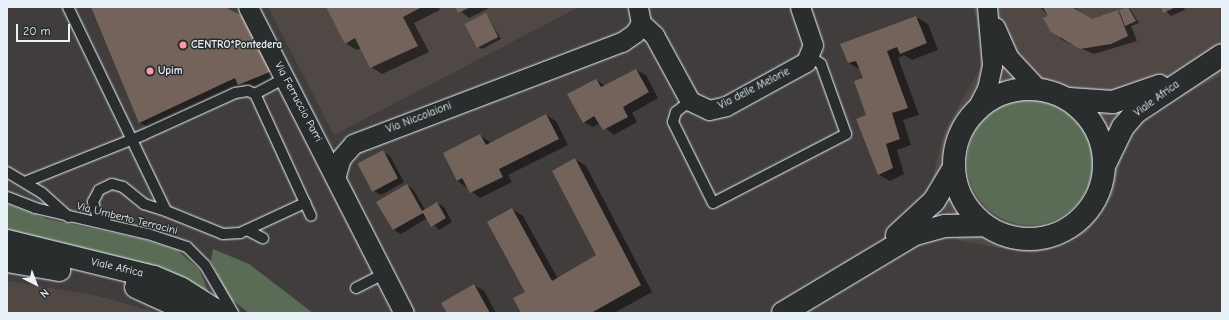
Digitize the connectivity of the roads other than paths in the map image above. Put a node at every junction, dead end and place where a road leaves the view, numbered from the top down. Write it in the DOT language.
graph roads {
  1 [pos="68,7"];
  2 [pos="248,7"];
  3 [pos="800,7"];
  4 [pos="987,7"];
  5 [pos="639,15"];
  6 [pos="810,56"];
  7 [pos="1216,59"];
  8 [pos="286,78"];
  9 [pos="1038,89"];
  10 [pos="254,94"];
  11 [pos="1068,99"];
  12 [pos="690,101"];
  13 [pos="974,114"];
  14 [pos="129,140"];
  15 [pos="1104,167"];
  16 [pos="953,168"];
  17 [pos="7,172"];
  18 [pos="336,175"];
  19 [pos="25,182"];
  20 [pos="7,197"];
  21 [pos="305,203"];
  22 [pos="166,212"];
  23 [pos="311,216"];
  24 [pos="69,217"];
  25 [pos="110,224"];
  26 [pos="984,225"];
  27 [pos="247,230"];
  28 [pos="263,238"];
  29 [pos="7,241"];
  30 [pos="7,261"];
  31 [pos="846,272"];
  32 [pos="385,273"];
  33 [pos="356,288"];
  34 [pos="194,313"];
  35 [pos="220,313"];
  36 [pos="233,313"];
  37 [pos="404,313"];
  38 [pos="783,313"];
  1 -- 14 [label="lane"];
  2 -- 8 [label="street, Via Ferruccio Parri"];
  3 -- 6 [label="street"];
  4 -- 9 [label="street"];
  4 -- 13 [label="street"];
  5 -- 12 [label="street"];
  5 -- 18 [label="street, Via Niccolaioni"];
  6 -- 12 [label="street, Via delle Melorie"];
  6 -- 12 [label="lane"];
  7 -- 11 [label="street, Viale Africa"];
  7 -- 15 [label="street, Viale Africa"];
  8 -- 10 [label="lane"];
  8 -- 18 [label="street, Via Ferruccio Parri"];
  9 -- 11 [label="street, Viale Africa"];
  9 -- 13 [label="street, Viale Africa"];
  10 -- 14 [label="lane"];
  10 -- 21 [label="lane"];
  11 -- 15 [label="street, Viale Africa"];
  13 -- 16 [label="street, Viale Africa"];
  14 -- 19 [label="lane"];
  14 -- 22 [label="lane"];
  15 -- 26 [label="street, Viale Africa"];
  16 -- 26 [label="street, Viale Africa"];
  16 -- 31 [label="street, Viale Africa"];
  17 -- 19 [label="lane"];
  18 -- 32 [label="street"];
  19 -- 24 [label="lane"];
  20 -- 24 [label="lane, Via Umberto Terracini"];
  21 -- 23 [label="lane"];
  21 -- 27 [label="lane"];
  22 -- 25 [label="lane"];
  22 -- 27 [label="lane"];
  24 -- 25 [label="lane, Via Umberto Terracini"];
  25 -- 36 [label="lane, Via Umberto Terracini"];
  26 -- 31 [label="street, Viale Africa"];
  27 -- 28 [label="lane"];
  29 -- 35 [label="street, Viale Africa"];
  30 -- 34 [label="street, Viale Africa"];
  31 -- 38 [label="street, Viale Africa"];
  32 -- 33 [label="lane"];
  32 -- 37 [label="street"];
}
